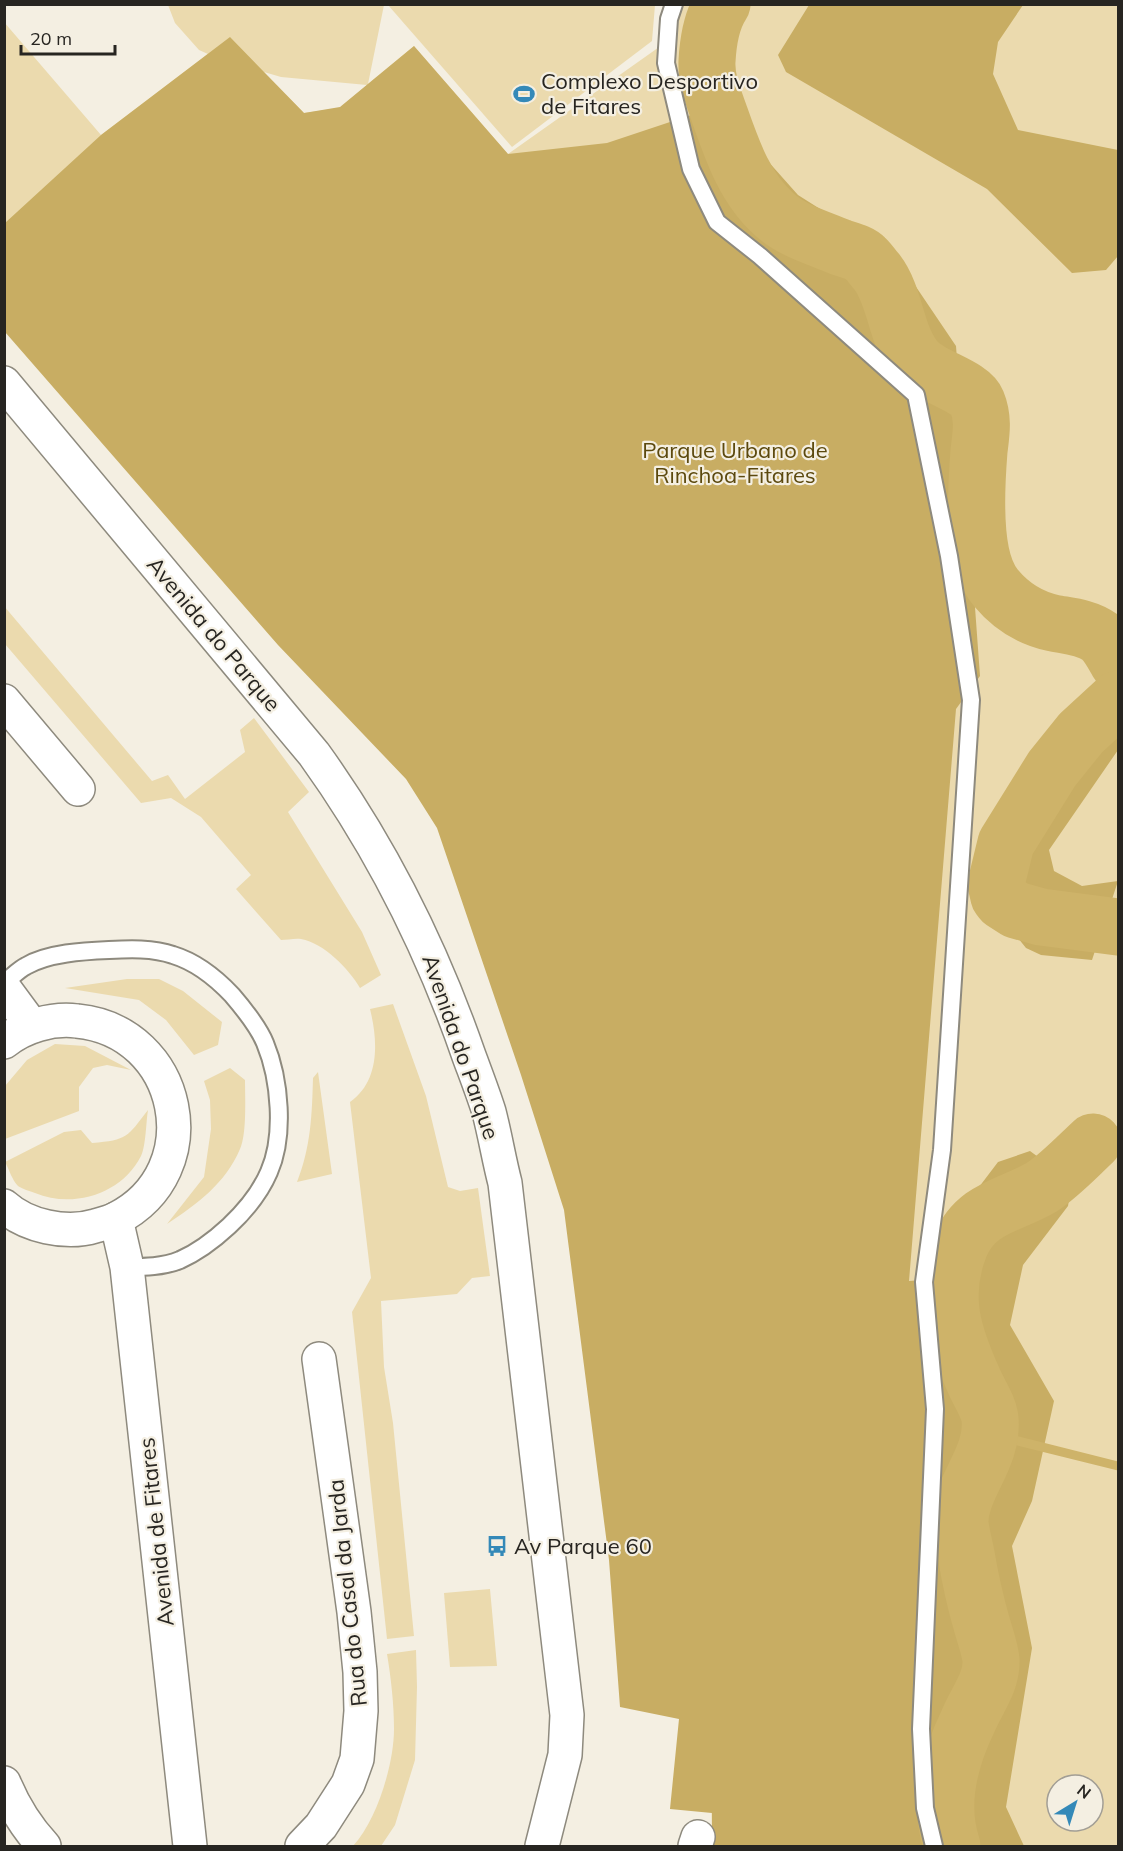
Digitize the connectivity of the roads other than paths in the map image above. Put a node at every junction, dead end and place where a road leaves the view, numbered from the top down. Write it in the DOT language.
graph roads {
  1 [pos="674,4"];
  2 [pos="4,383"];
  3 [pos="4,701"];
  4 [pos="78,789"];
  5 [pos="4,986"];
  6 [pos="18,1034"];
  7 [pos="4,1206"];
  8 [pos="116,1219"];
  9 [pos="127,1267"];
  10 [pos="319,1359"];
  11 [pos="4,1783"];
  12 [pos="44,1846"];
  13 [pos="190,1846"];
  14 [pos="302,1846"];
  15 [pos="542,1846"];
  16 [pos="934,1846"];
  1 -- 16 [label="lane"];
  2 -- 15 [label="street, Avenida do Parque"];
  3 -- 4 [label="street"];
  5 -- 6 [label="street"];
  5 -- 9 [label="lane"];
  6 -- 8 [label="street"];
  7 -- 8 [label="street"];
  8 -- 9 [label="street, Avenida de Fitares"];
  9 -- 13 [label="street, Avenida de Fitares"];
  10 -- 14 [label="street, Rua do Casal da Jarda"];
  11 -- 12 [label="street"];
}
